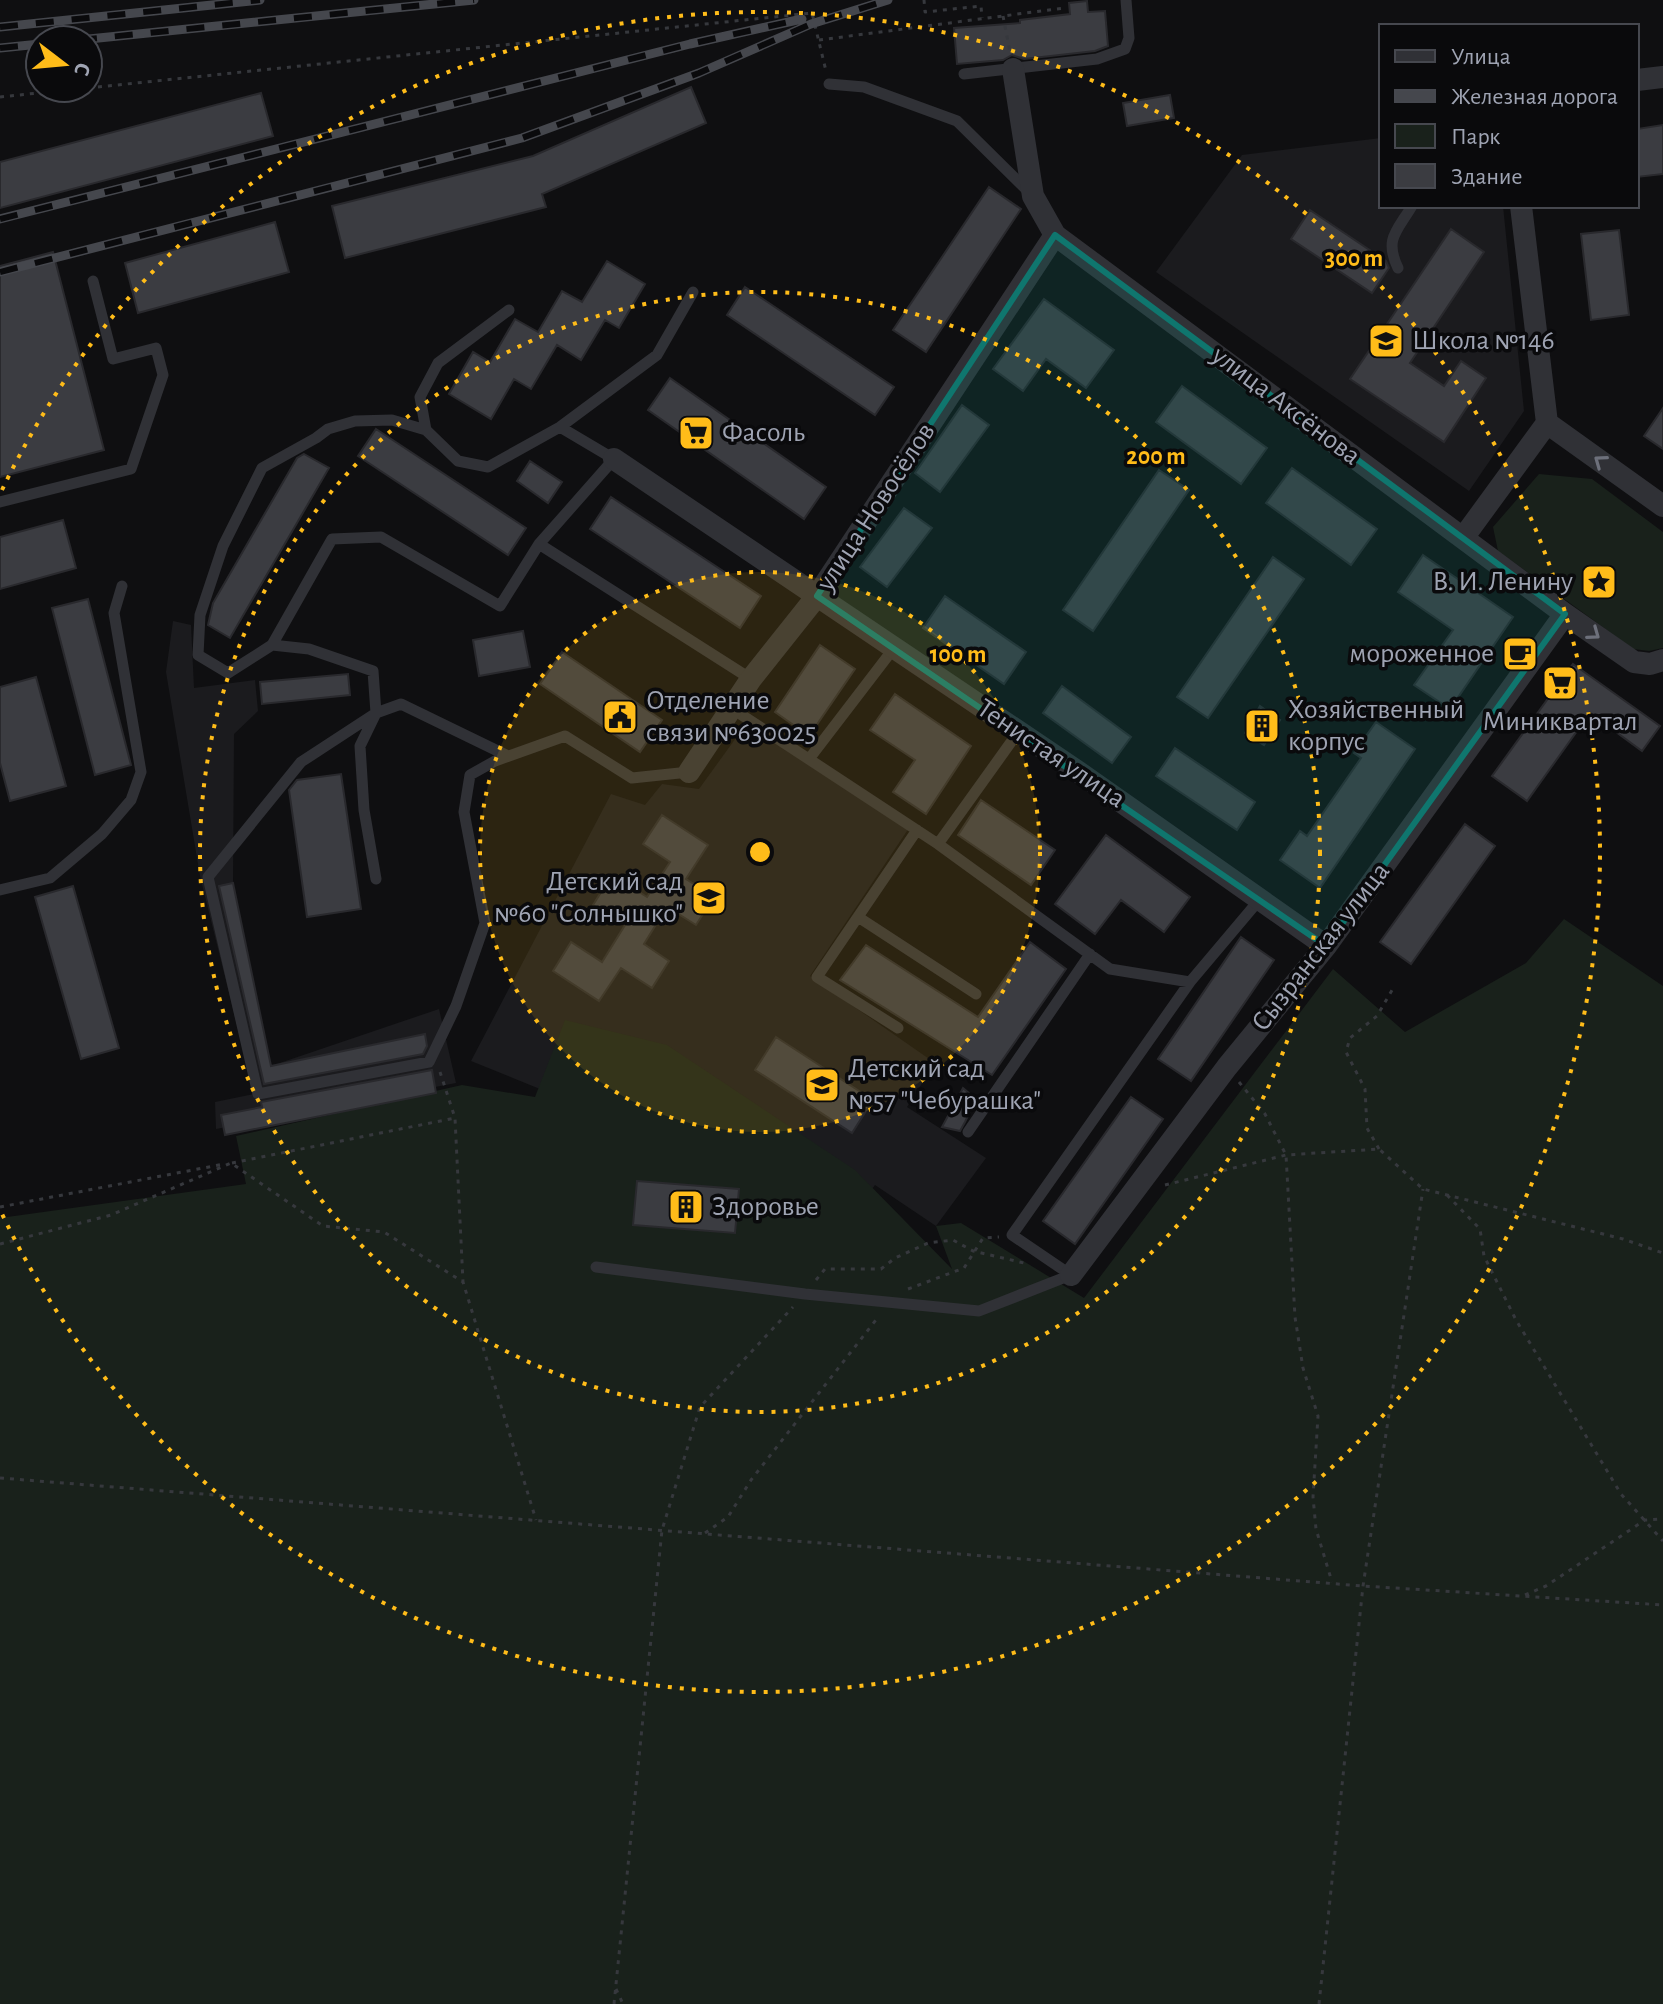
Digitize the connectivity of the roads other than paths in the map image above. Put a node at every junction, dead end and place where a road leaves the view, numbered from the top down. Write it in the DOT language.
graph roads {
  1 [pos="1126,0"];
  2 [pos="1013,69"];
  3 [pos="964,74"];
  4 [pos="1663,77"];
  5 [pos="1639,80"];
  6 [pos="829,84"];
  7 [pos="1033,196"];
  8 [pos="1411,208"];
  9 [pos="1521,208"];
  10 [pos="1055,235"];
  11 [pos="1398,268"];
  12 [pos="93,281"];
  13 [pos="693,292"];
  14 [pos="509,310"];
  15 [pos="1547,423"];
  16 [pos="560,427"];
  17 [pos="426,430"];
  18 [pos="614,459"];
  19 [pos="0,502"];
  20 [pos="1663,506"];
  21 [pos="1463,538"];
  22 [pos="539,544"];
  23 [pos="122,586"];
  24 [pos="817,596"];
  25 [pos="1565,614"];
  26 [pos="272,645"];
  27 [pos="894,648"];
  28 [pos="1663,660"];
  29 [pos="751,679"];
  30 [pos="731,708"];
  31 [pos="376,713"];
  32 [pos="1019,731"];
  33 [pos="508,756"];
  34 [pos="809,759"];
  35 [pos="689,772"];
  36 [pos="917,830"];
  37 [pos="938,844"];
  38 [pos="376,879"];
  39 [pos="0,890"];
  40 [pos="1260,899"];
  41 [pos="858,917"];
  42 [pos="1326,946"];
  43 [pos="1090,954"];
  44 [pos="1190,982"];
  45 [pos="976,994"];
  46 [pos="898,1028"];
  47 [pos="968,1132"];
  48 [pos="596,1267"];
  49 [pos="1071,1275"];
  1 -- 2 [label="lane"];
  2 -- 3 [label="lane"];
  2 -- 7 [label="street, улица Аксёнова"];
  4 -- 5 [label="street"];
  6 -- 7 [label="lane"];
  7 -- 10 [label="street, улица Аксёнова"];
  8 -- 11 [label="lane"];
  9 -- 15 [label="street"];
  10 -- 21 [label="street, улица Аксёнова"];
  10 -- 24 [label="street, улица Новосёлов"];
  12 -- 19 [label="lane"];
  13 -- 16 [label="lane"];
  14 -- 17 [label="lane"];
  20 -- 15 [label="street, one-way"];
  15 -- 21 [label="street"];
  16 -- 17 [label="lane"];
  16 -- 18 [label="lane"];
  17 -- 26 [label="lane"];
  18 -- 22 [label="lane"];
  18 -- 24 [label="street, Тенистая улица"];
  21 -- 25 [label="street, улица Аксёнова"];
  22 -- 26 [label="lane"];
  22 -- 29 [label="lane"];
  23 -- 39 [label="lane"];
  24 -- 27 [label="street, Тенистая улица"];
  24 -- 29 [label="street, улица Новосёлов"];
  25 -- 28 [label="street, улица Аксёнова, one-way"];
  25 -- 42 [label="street, Сызранская улица"];
  26 -- 31 [label="lane"];
  27 -- 32 [label="street, Тенистая улица"];
  27 -- 34 [label="lane"];
  29 -- 30 [label="street, улица Новосёлов"];
  30 -- 34 [label="lane"];
  30 -- 35 [label="street, улица Новосёлов"];
  31 -- 33 [label="lane"];
  31 -- 33 [label="lane"];
  31 -- 38 [label="lane"];
  32 -- 37 [label="lane"];
  32 -- 40 [label="street, Тенистая улица"];
  33 -- 35 [label="lane"];
  34 -- 36 [label="lane"];
  36 -- 37 [label="lane"];
  36 -- 41 [label="lane"];
  37 -- 43 [label="lane"];
  40 -- 42 [label="street, Тенистая улица"];
  40 -- 44 [label="lane"];
  41 -- 45 [label="lane"];
  41 -- 46 [label="lane"];
  42 -- 49 [label="street, Сызранская улица"];
  43 -- 44 [label="lane"];
  43 -- 47 [label="lane"];
  44 -- 49 [label="lane"];
  48 -- 49 [label="lane"];
}
